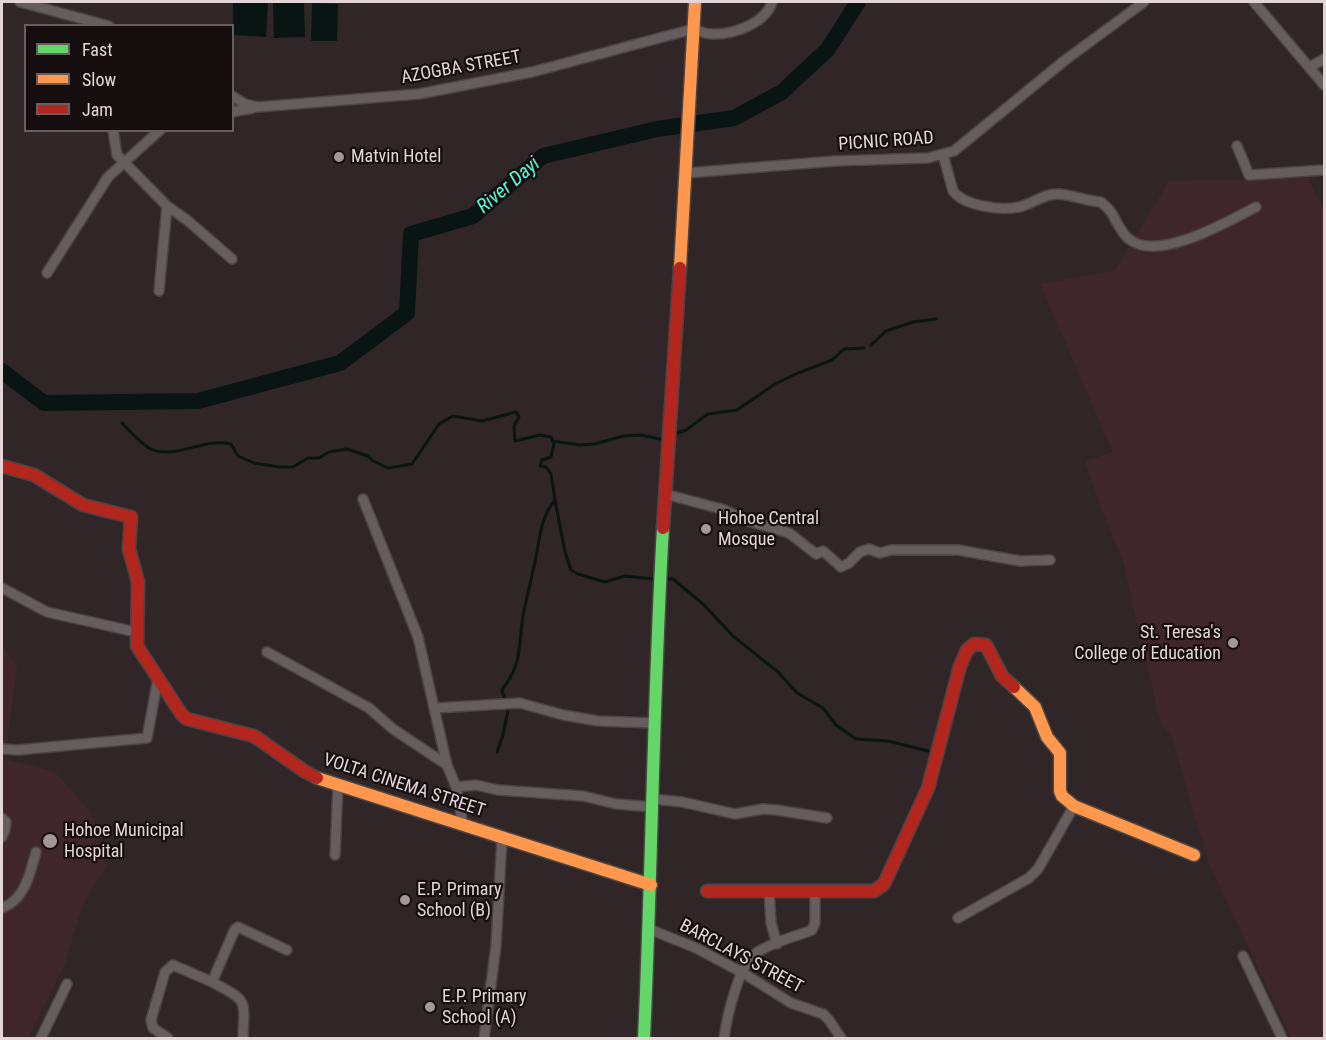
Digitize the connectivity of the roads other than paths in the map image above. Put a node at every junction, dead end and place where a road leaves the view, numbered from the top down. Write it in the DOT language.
graph roads {
  1 [pos="20,2"];
  2 [pos="695,2"];
  3 [pos="772,2"];
  4 [pos="1144,2"];
  5 [pos="1254,2"];
  6 [pos="37,4"];
  7 [pos="103,24"];
  8 [pos="693,29"];
  9 [pos="1324,59"];
  10 [pos="1310,67"];
  11 [pos="1324,85"];
  12 [pos="234,97"];
  13 [pos="258,107"];
  14 [pos="234,112"];
  15 [pos="113,132"];
  16 [pos="158,132"];
  17 [pos="1237,146"];
  18 [pos="943,155"];
  19 [pos="124,162"];
  20 [pos="1324,170"];
  21 [pos="687,173"];
  22 [pos="167,206"];
  23 [pos="1256,207"];
  24 [pos="232,259"];
  25 [pos="47,273"];
  26 [pos="159,291"];
  27 [pos="2,466"];
  28 [pos="664,494"];
  29 [pos="363,499"];
  30 [pos="1050,560"];
  31 [pos="2,588"];
  32 [pos="136,632"];
  33 [pos="267,652"];
  34 [pos="158,678"];
  35 [pos="435,708"];
  36 [pos="654,723"];
  37 [pos="2,749"];
  38 [pos="447,765"];
  39 [pos="338,784"];
  40 [pos="456,786"];
  41 [pos="653,803"];
  42 [pos="1074,806"];
  43 [pos="2,818"];
  44 [pos="827,818"];
  45 [pos="463,825"];
  46 [pos="2,837"];
  47 [pos="502,837"];
  48 [pos="36,852"];
  49 [pos="335,855"];
  50 [pos="1194,855"];
  51 [pos="651,885"];
  52 [pos="769,890"];
  53 [pos="707,891"];
  54 [pos="815,891"];
  55 [pos="2,908"];
  56 [pos="958,918"];
  57 [pos="649,929"];
  58 [pos="777,944"];
  59 [pos="287,950"];
  60 [pos="1243,956"];
  61 [pos="743,973"];
  62 [pos="212,982"];
  63 [pos="67,984"];
  64 [pos="41,1038"];
  65 [pos="168,1038"];
  66 [pos="243,1038"];
  67 [pos="484,1038"];
  68 [pos="644,1038"];
  69 [pos="724,1038"];
  70 [pos="842,1038"];
  71 [pos="1282,1038"];
  1 -- 6 [label="street"];
  2 -- 8 [label="main road"];
  3 -- 8 [label="street"];
  4 -- 18 [label="street, PICNIC ROAD"];
  5 -- 10 [label="street"];
  6 -- 7 [label="street"];
  8 -- 13 [label="street, AZOGBA STREET"];
  8 -- 21 [label="main road"];
  9 -- 10 [label="street"];
  10 -- 11 [label="street"];
  12 -- 13 [label="street, AZOGBA STREET"];
  13 -- 14 [label="street"];
  15 -- 19 [label="street"];
  16 -- 19 [label="street"];
  17 -- 20 [label="street"];
  18 -- 21 [label="street, PICNIC ROAD"];
  18 -- 23 [label="street"];
  19 -- 22 [label="street"];
  19 -- 25 [label="street"];
  21 -- 28 [label="main road"];
  22 -- 24 [label="street"];
  22 -- 26 [label="street"];
  27 -- 32 [label="main road, VOLTA CINEMA STREET"];
  28 -- 30 [label="street"];
  28 -- 36 [label="main road"];
  29 -- 35 [label="street"];
  31 -- 32 [label="street"];
  32 -- 34 [label="main road, VOLTA CINEMA STREET"];
  33 -- 38 [label="street"];
  34 -- 37 [label="street"];
  34 -- 39 [label="main road, VOLTA CINEMA STREET"];
  35 -- 36 [label="street"];
  35 -- 38 [label="street"];
  36 -- 41 [label="main road"];
  38 -- 40 [label="street"];
  39 -- 45 [label="main road, VOLTA CINEMA STREET"];
  39 -- 49 [label="street"];
  40 -- 41 [label="street"];
  40 -- 45 [label="street"];
  41 -- 44 [label="street"];
  41 -- 51 [label="main road"];
  42 -- 50 [label="main road"];
  42 -- 54 [label="main road"];
  42 -- 56 [label="street"];
  43 -- 46 [label="street"];
  45 -- 47 [label="main road, VOLTA CINEMA STREET"];
  47 -- 51 [label="main road, VOLTA CINEMA STREET"];
  47 -- 67 [label="street"];
  48 -- 55 [label="street"];
  51 -- 57 [label="main road"];
  52 -- 53 [label="main road"];
  52 -- 54 [label="main road"];
  52 -- 58 [label="street"];
  54 -- 58 [label="street"];
  57 -- 61 [label="street, BARCLAYS STREET"];
  57 -- 68 [label="main road"];
  58 -- 61 [label="street"];
  59 -- 62 [label="street"];
  60 -- 71 [label="street"];
  61 -- 69 [label="street"];
  61 -- 70 [label="street, BARCLAYS STREET"];
  62 -- 65 [label="street"];
  62 -- 66 [label="street"];
  63 -- 64 [label="street"];
}
